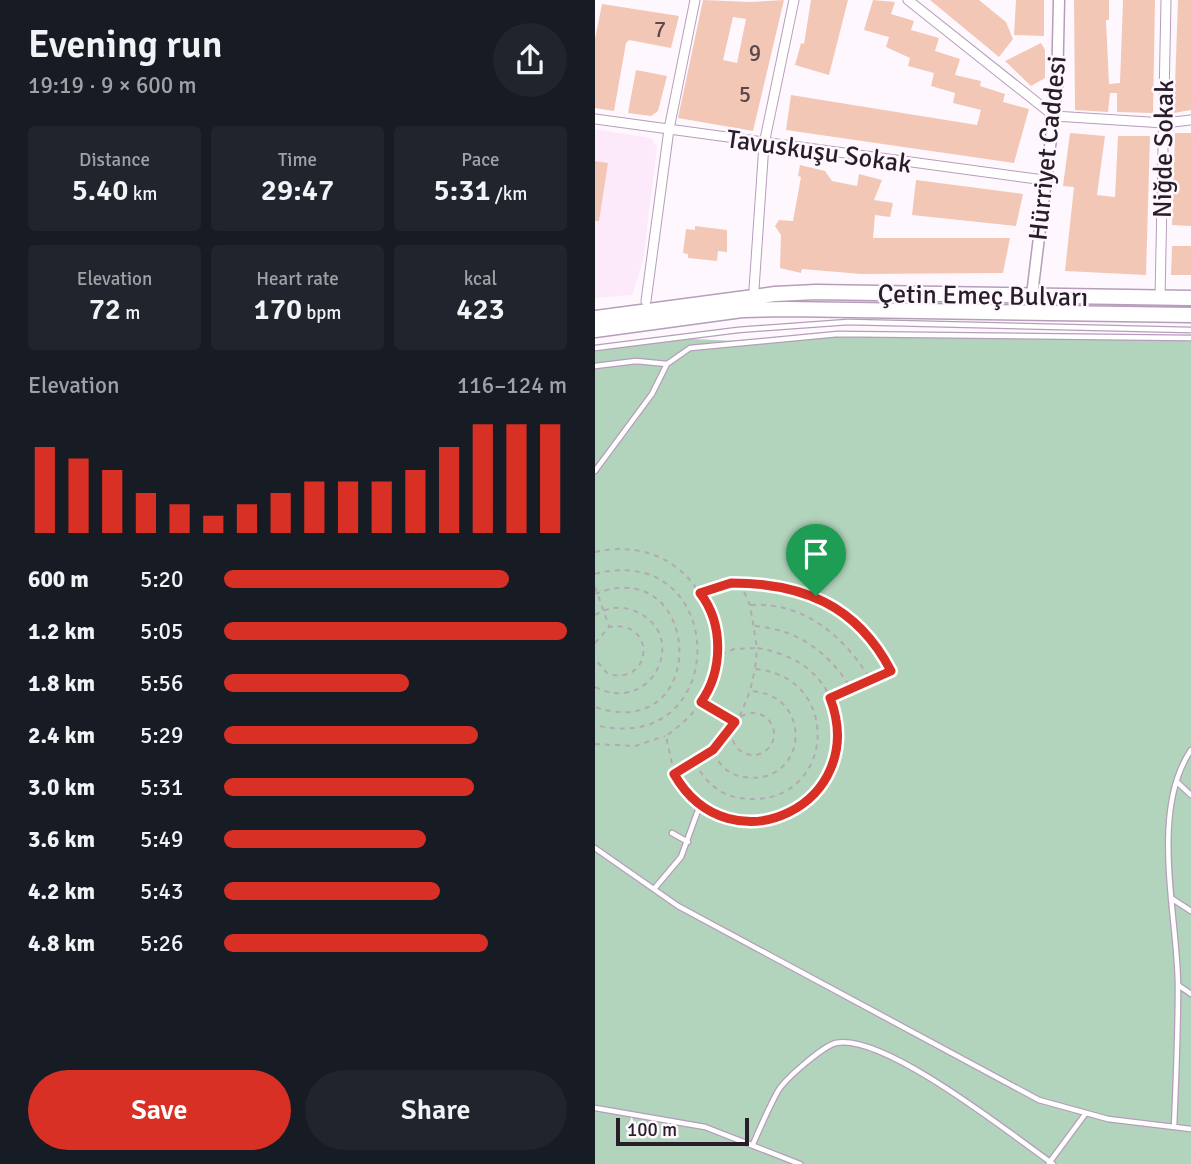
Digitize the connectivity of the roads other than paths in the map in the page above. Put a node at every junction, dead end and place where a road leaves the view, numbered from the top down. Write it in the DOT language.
graph roads {
  1 [pos="695,0"];
  2 [pos="794,0"];
  3 [pos="908,0"];
  4 [pos="1059,0"];
  5 [pos="1167,0"];
  6 [pos="1054,116"];
  7 [pos="595,119"];
  8 [pos="1191,120"];
  9 [pos="1164,123"];
  10 [pos="669,129"];
  11 [pos="764,144"];
  12 [pos="1044,180"];
  13 [pos="754,289"];
  14 [pos="775,294"];
  15 [pos="1032,295"];
  16 [pos="1160,298"];
  17 [pos="1191,298"];
  18 [pos="646,302"];
  19 [pos="595,308"];
  20 [pos="786,309"];
  21 [pos="1191,315"];
  22 [pos="595,318"];
  23 [pos="595,330"];
  24 [pos="1191,330"];
  25 [pos="1191,338"];
  26 [pos="595,339"];
  27 [pos="595,348"];
  28 [pos="667,364"];
  29 [pos="595,366"];
  30 [pos="595,471"];
  31 [pos="1191,750"];
  32 [pos="1177,782"];
  33 [pos="1191,795"];
  34 [pos="700,805"];
  35 [pos="691,809"];
  36 [pos="697,813"];
  37 [pos="672,833"];
  38 [pos="688,842"];
  39 [pos="595,848"];
  40 [pos="654,889"];
  41 [pos="1171,898"];
  42 [pos="1191,911"];
  43 [pos="1178,985"];
  44 [pos="1191,994"];
  45 [pos="595,1108"];
  46 [pos="1086,1113"];
  47 [pos="1174,1127"];
  48 [pos="1191,1129"];
  49 [pos="753,1144"];
  50 [pos="1050,1163"];
  51 [pos="800,1164"];
  1 -- 10 [label="street"];
  2 -- 11 [label="street"];
  3 -- 6 [label="street"];
  4 -- 6 [label="street, Hürriyet Caddesi"];
  5 -- 9 [label="street, Niğde Sokak"];
  6 -- 9 [label="street"];
  6 -- 12 [label="street, Hürriyet Caddesi"];
  7 -- 10 [label="street, Tavuskuşu Sokak"];
  8 -- 9 [label="street"];
  9 -- 16 [label="street, Niğde Sokak"];
  10 -- 11 [label="street, Tavuskuşu Sokak"];
  10 -- 18 [label="street"];
  11 -- 12 [label="street, Tavuskuşu Sokak"];
  11 -- 13 [label="street"];
  12 -- 15 [label="street, Hürriyet Caddesi"];
  13 -- 14 [label="main road, Çetin Emeç Bulvarı"];
  13 -- 18 [label="main road, Çetin Emeç Bulvarı"];
  14 -- 15 [label="main road, Çetin Emeç Bulvarı"];
  14 -- 22 [label="main road, Çetin Emeç Bulvarı"];
  15 -- 16 [label="main road, Çetin Emeç Bulvarı"];
  16 -- 17 [label="main road, Çetin Emeç Bulvarı"];
  18 -- 19 [label="main road, Çetin Emeç Bulvarı"];
  20 -- 21 [label="main road, Çetin Emeç Bulvarı"];
  20 -- 23 [label="main road, Çetin Emeç Bulvarı"];
  20 -- 26 [label="main road, Çetin Emeç Bulvarı"];
  24 -- 27 [label="lane"];
  25 -- 28 [label="lane"];
  28 -- 29 [label="lane"];
  28 -- 30 [label="lane"];
  31 -- 32 [label="lane"];
  32 -- 33 [label="lane"];
  32 -- 41 [label="lane"];
  34 -- 36 [label="lane"];
  35 -- 36 [label="lane"];
  36 -- 38 [label="lane"];
  37 -- 38 [label="lane"];
  38 -- 40 [label="lane"];
  39 -- 40 [label="lane"];
  40 -- 46 [label="lane"];
  41 -- 42 [label="lane"];
  41 -- 43 [label="lane"];
  43 -- 44 [label="lane"];
  43 -- 47 [label="lane"];
  45 -- 49 [label="lane"];
  46 -- 47 [label="lane"];
  46 -- 50 [label="lane"];
  47 -- 48 [label="lane"];
  49 -- 50 [label="lane"];
  49 -- 51 [label="lane"];
}
